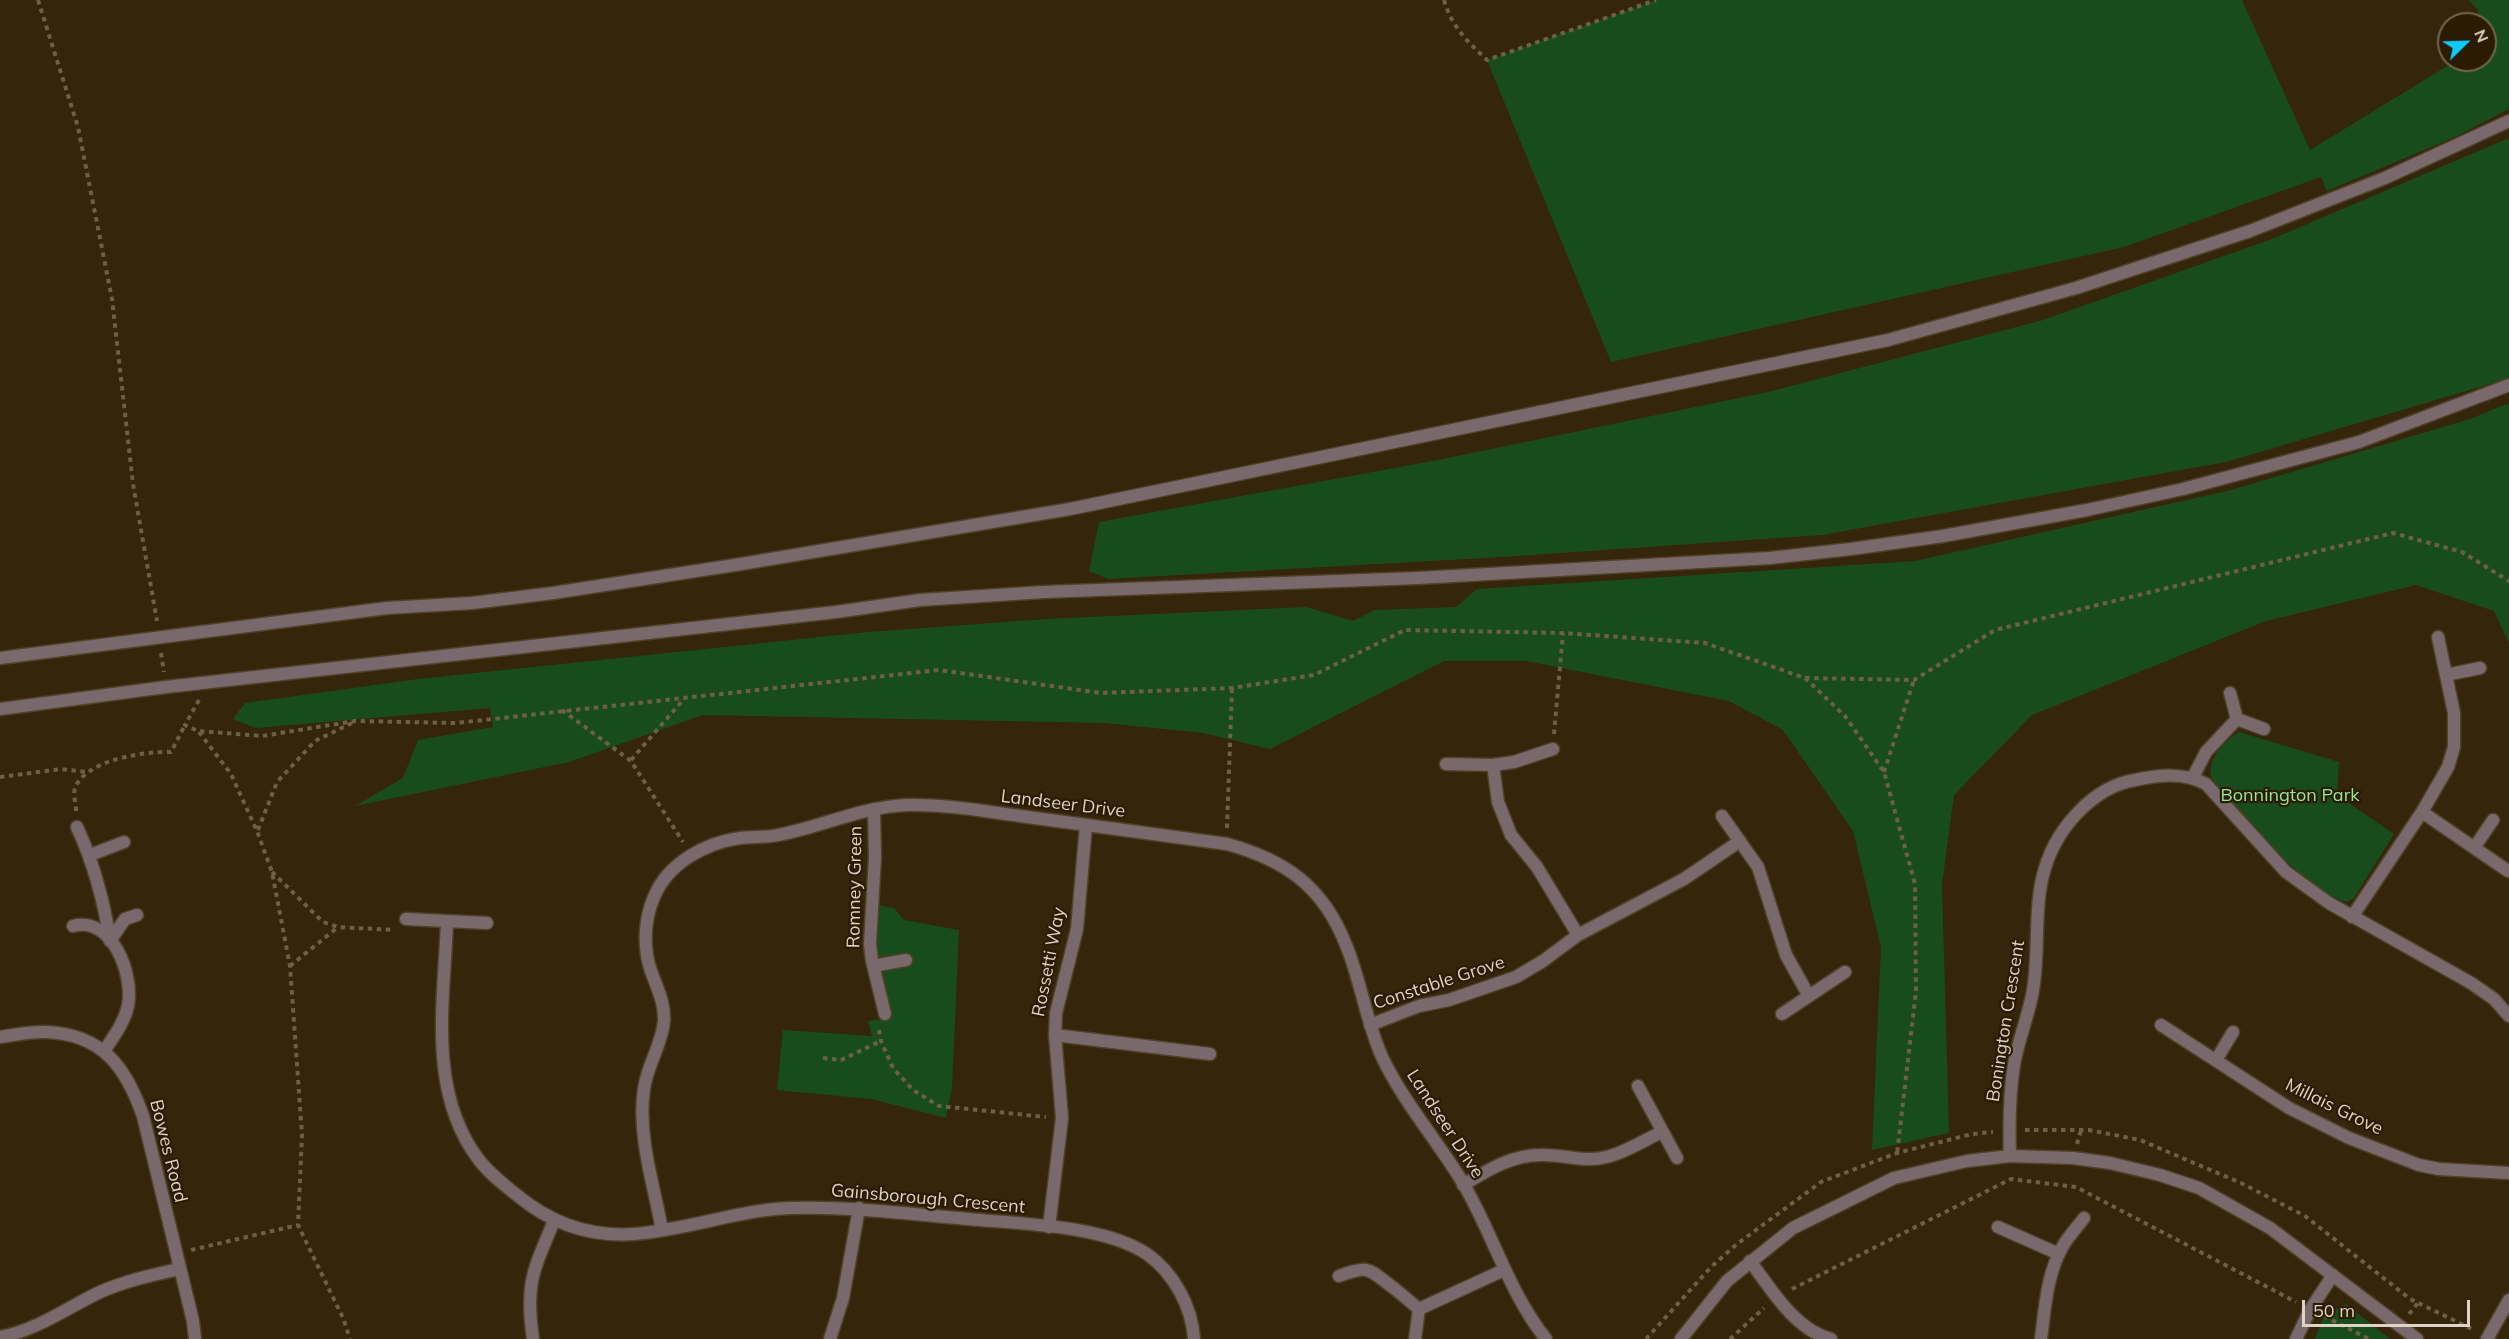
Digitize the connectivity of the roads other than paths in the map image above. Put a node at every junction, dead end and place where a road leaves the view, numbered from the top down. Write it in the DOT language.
graph roads {
  1 [pos="2509,121"];
  2 [pos="2509,385"];
  3 [pos="2439,637"];
  4 [pos="0,658"];
  5 [pos="2480,668"];
  6 [pos="2446,675"];
  7 [pos="2230,693"];
  8 [pos="0,709"];
  9 [pos="2237,719"];
  10 [pos="2264,729"];
  11 [pos="1553,749"];
  12 [pos="1446,764"];
  13 [pos="1493,765"];
  14 [pos="2193,777"];
  15 [pos="874,809"];
  16 [pos="2422,812"];
  17 [pos="1722,816"];
  18 [pos="2493,820"];
  19 [pos="1086,825"];
  20 [pos="77,827"];
  21 [pos="1740,841"];
  22 [pos="124,842"];
  23 [pos="2474,848"];
  24 [pos="90,855"];
  25 [pos="2508,871"];
  26 [pos="137,915"];
  27 [pos="2352,916"];
  28 [pos="406,919"];
  29 [pos="447,922"];
  30 [pos="487,923"];
  31 [pos="73,926"];
  32 [pos="1578,935"];
  33 [pos="110,940"];
  34 [pos="906,960"];
  35 [pos="873,966"];
  36 [pos="1845,972"];
  37 [pos="1809,996"];
  38 [pos="885,1014"];
  39 [pos="1782,1014"];
  40 [pos="2509,1016"];
  41 [pos="1371,1024"];
  42 [pos="2161,1025"];
  43 [pos="2233,1032"];
  44 [pos="1055,1035"];
  45 [pos="0,1037"];
  46 [pos="104,1051"];
  47 [pos="1210,1054"];
  48 [pos="2216,1060"];
  49 [pos="1638,1086"];
  50 [pos="1662,1132"];
  51 [pos="2010,1156"];
  52 [pos="1677,1158"];
  53 [pos="2509,1173"];
  54 [pos="1463,1185"];
  55 [pos="859,1208"];
  56 [pos="2084,1218"];
  57 [pos="554,1221"];
  58 [pos="1049,1227"];
  59 [pos="1998,1227"];
  60 [pos="662,1230"];
  61 [pos="2059,1254"];
  62 [pos="1750,1262"];
  63 [pos="179,1269"];
  64 [pos="1504,1270"];
  65 [pos="2333,1275"];
  66 [pos="1339,1276"];
  67 [pos="2509,1300"];
  68 [pos="1419,1309"];
  69 [pos="0,1338"];
  70 [pos="2488,1338"];
  71 [pos="195,1339"];
  72 [pos="533,1339"];
  73 [pos="830,1339"];
  74 [pos="1194,1339"];
  75 [pos="1415,1339"];
  76 [pos="1546,1339"];
  77 [pos="1681,1339"];
  78 [pos="1831,1339"];
  79 [pos="2041,1339"];
  80 [pos="2296,1339"];
  81 [pos="2417,1339"];
  1 -- 4 [label="street"];
  2 -- 8 [label="street"];
  3 -- 6 [label="street"];
  5 -- 6 [label="street"];
  6 -- 16 [label="street"];
  7 -- 9 [label="street"];
  9 -- 10 [label="street"];
  9 -- 14 [label="street"];
  11 -- 13 [label="street"];
  12 -- 13 [label="street"];
  13 -- 32 [label="street"];
  14 -- 27 [label="street"];
  14 -- 51 [label="street, Bonington Crescent"];
  15 -- 19 [label="street, Landseer Drive"];
  15 -- 35 [label="street, Romney Green"];
  15 -- 60 [label="street, Landseer Drive"];
  16 -- 23 [label="street"];
  16 -- 27 [label="street"];
  17 -- 21 [label="street"];
  18 -- 23 [label="street"];
  19 -- 41 [label="street, Landseer Drive"];
  19 -- 44 [label="street, Rossetti Way"];
  20 -- 24 [label="street"];
  21 -- 32 [label="street, Constable Grove"];
  21 -- 37 [label="street"];
  22 -- 24 [label="street"];
  23 -- 25 [label="street"];
  24 -- 33 [label="street"];
  26 -- 33 [label="street"];
  27 -- 40 [label="street"];
  28 -- 29 [label="street"];
  29 -- 30 [label="street"];
  29 -- 57 [label="street, Gainsborough Crescent"];
  31 -- 33 [label="street"];
  32 -- 41 [label="street, Constable Grove"];
  33 -- 46 [label="street"];
  34 -- 35 [label="street, Romney Green"];
  35 -- 38 [label="street, Romney Green"];
  36 -- 37 [label="street"];
  37 -- 39 [label="street"];
  41 -- 54 [label="street, Landseer Drive"];
  42 -- 48 [label="street, Millais Grove"];
  43 -- 48 [label="street"];
  44 -- 47 [label="street, Rossetti Way"];
  44 -- 58 [label="street, Rossetti Way"];
  45 -- 46 [label="street, Bowes Road"];
  46 -- 63 [label="street, Bowes Road"];
  48 -- 53 [label="street, Millais Grove"];
  49 -- 50 [label="street"];
  50 -- 52 [label="street"];
  50 -- 54 [label="street"];
  51 -- 62 [label="street"];
  51 -- 65 [label="street"];
  54 -- 64 [label="street, Landseer Drive"];
  55 -- 58 [label="street, Gainsborough Crescent"];
  55 -- 60 [label="street, Gainsborough Crescent"];
  55 -- 73 [label="street"];
  56 -- 61 [label="street"];
  57 -- 60 [label="street, Gainsborough Crescent"];
  57 -- 72 [label="street"];
  58 -- 74 [label="street, Gainsborough Crescent"];
  59 -- 61 [label="street"];
  61 -- 79 [label="street"];
  62 -- 77 [label="street"];
  62 -- 78 [label="street"];
  63 -- 69 [label="street"];
  63 -- 71 [label="street, Bowes Road"];
  64 -- 68 [label="street"];
  64 -- 76 [label="street, Landseer Drive"];
  65 -- 80 [label="street"];
  65 -- 81 [label="street"];
  66 -- 68 [label="street"];
  67 -- 70 [label="street"];
  68 -- 75 [label="street"];
}
